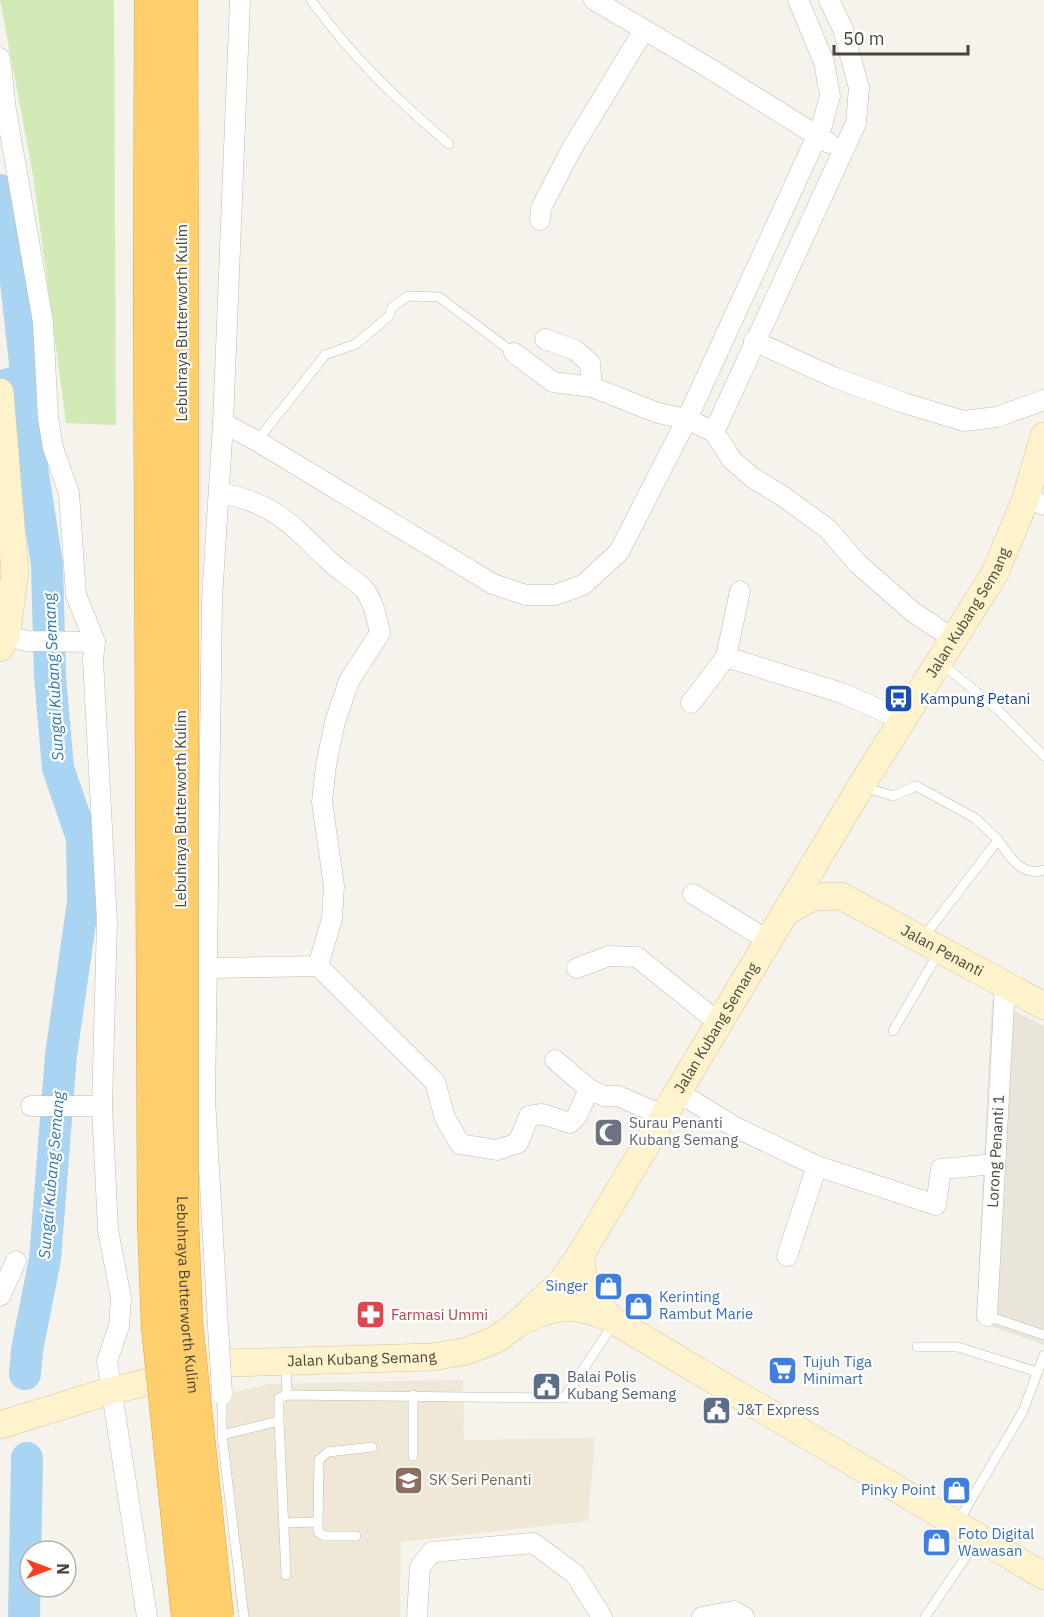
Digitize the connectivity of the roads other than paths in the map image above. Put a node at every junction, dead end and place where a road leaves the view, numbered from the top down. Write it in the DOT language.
graph roads {
  1 [pos="143,0"];
  2 [pos="151,0"];
  3 [pos="181,0"];
  4 [pos="192,0"];
  5 [pos="242,0"];
  6 [pos="311,0"];
  7 [pos="594,0"];
  8 [pos="798,0"];
  9 [pos="829,0"];
  10 [pos="644,30"];
  11 [pos="0,58"];
  12 [pos="150,72"];
  13 [pos="183,72"];
  14 [pos="818,136"];
  15 [pos="449,144"];
  16 [pos="841,152"];
  17 [pos="540,220"];
  18 [pos="545,339"];
  19 [pos="754,341"];
  20 [pos="514,353"];
  21 [pos="592,387"];
  22 [pos="1044,400"];
  23 [pos="1,404"];
  24 [pos="687,418"];
  25 [pos="223,423"];
  26 [pos="714,432"];
  27 [pos="1044,436"];
  28 [pos="257,441"];
  29 [pos="2,454"];
  30 [pos="219,493"];
  31 [pos="1035,502"];
  32 [pos="740,591"];
  33 [pos="955,640"];
  34 [pos="11,642"];
  35 [pos="90,642"];
  36 [pos="726,657"];
  37 [pos="940,662"];
  38 [pos="691,703"];
  39 [pos="903,720"];
  40 [pos="1044,756"];
  41 [pos="861,786"];
  42 [pos="832,835"];
  43 [pos="998,840"];
  44 [pos="1044,870"];
  45 [pos="693,894"];
  46 [pos="841,896"];
  47 [pos="786,912"];
  48 [pos="769,941"];
  49 [pos="931,945"];
  50 [pos="318,966"];
  51 [pos="208,968"];
  52 [pos="577,968"];
  53 [pos="1005,985"];
  54 [pos="1044,1006"];
  55 [pos="719,1023"];
  56 [pos="893,1031"];
  57 [pos="555,1059"];
  58 [pos="589,1089"];
  59 [pos="678,1092"];
  60 [pos="36,1106"];
  61 [pos="102,1106"];
  62 [pos="664,1116"];
  63 [pos="995,1164"];
  64 [pos="818,1166"];
  65 [pos="582,1254"];
  66 [pos="787,1256"];
  67 [pos="16,1261"];
  68 [pos="0,1296"];
  69 [pos="987,1316"];
  70 [pos="612,1319"];
  71 [pos="516,1325"];
  72 [pos="1044,1335"];
  73 [pos="917,1347"];
  74 [pos="1044,1355"];
  75 [pos="286,1360"];
  76 [pos="1037,1372"];
  77 [pos="105,1393"];
  78 [pos="222,1394"];
  79 [pos="287,1395"];
  80 [pos="413,1395"];
  81 [pos="279,1421"];
  82 [pos="0,1425"];
  83 [pos="222,1435"];
  84 [pos="372,1448"];
  85 [pos="413,1456"];
  86 [pos="318,1522"];
  87 [pos="284,1523"];
  88 [pos="968,1531"];
  89 [pos="356,1536"];
  90 [pos="286,1575"];
  91 [pos="1044,1576"];
  92 [pos="147,1617"];
  93 [pos="189,1617"];
  94 [pos="217,1617"];
  95 [pos="244,1617"];
  96 [pos="417,1617"];
  97 [pos="602,1617"];
  98 [pos="702,1617"];
  99 [pos="744,1617"];
  100 [pos="925,1617"];
  1 -- 12 [label="highway"];
  2 -- 12 [label="highway, Lebuhraya Butterworth Kulim"];
  3 -- 13 [label="highway, Lebuhraya Butterworth Kulim"];
  4 -- 13 [label="highway"];
  5 -- 25 [label="street"];
  6 -- 15 [label="lane"];
  7 -- 10 [label="street"];
  8 -- 14 [label="street"];
  9 -- 16 [label="street"];
  10 -- 14 [label="street"];
  10 -- 17 [label="street"];
  11 -- 35 [label="street"];
  12 -- 93 [label="highway, Lebuhraya Butterworth Kulim, bridge"];
  13 -- 94 [label="highway, Lebuhraya Butterworth Kulim, bridge"];
  14 -- 16 [label="street"];
  14 -- 24 [label="street"];
  16 -- 19 [label="street"];
  18 -- 21 [label="street"];
  19 -- 22 [label="street"];
  19 -- 26 [label="street"];
  20 -- 21 [label="street"];
  20 -- 28 [label="lane"];
  21 -- 24 [label="street"];
  23 -- 29 [label="main road"];
  24 -- 26 [label="street"];
  24 -- 28 [label="street"];
  25 -- 28 [label="street"];
  25 -- 30 [label="street"];
  26 -- 33 [label="street"];
  27 -- 31 [label="main road, Jalan Kubang Semang"];
  29 -- 34 [label="main road"];
  30 -- 50 [label="street"];
  30 -- 51 [label="street"];
  31 -- 33 [label="main road, Jalan Kubang Semang"];
  32 -- 36 [label="street"];
  33 -- 37 [label="main road, Jalan Kubang Semang"];
  34 -- 35 [label="street"];
  35 -- 61 [label="street"];
  36 -- 38 [label="street"];
  36 -- 39 [label="street"];
  37 -- 39 [label="main road, Jalan Kubang Semang"];
  37 -- 40 [label="lane"];
  39 -- 41 [label="main road, Jalan Kubang Semang"];
  41 -- 42 [label="main road, Jalan Kubang Semang"];
  41 -- 43 [label="lane"];
  42 -- 46 [label="main road"];
  42 -- 47 [label="main road, Jalan Kubang Semang"];
  43 -- 44 [label="lane"];
  43 -- 49 [label="lane"];
  45 -- 48 [label="street"];
  46 -- 47 [label="main road"];
  46 -- 49 [label="main road, Jalan Penanti"];
  47 -- 48 [label="main road, Jalan Kubang Semang"];
  48 -- 55 [label="main road, Jalan Kubang Semang"];
  49 -- 53 [label="main road, Jalan Penanti"];
  49 -- 56 [label="lane"];
  50 -- 51 [label="street"];
  50 -- 58 [label="street"];
  51 -- 78 [label="street, bridge"];
  52 -- 55 [label="street"];
  53 -- 54 [label="main road, Jalan Penanti"];
  53 -- 63 [label="street, Lorong Penanti 1"];
  55 -- 59 [label="main road, Jalan Kubang Semang"];
  57 -- 58 [label="street"];
  58 -- 62 [label="street"];
  59 -- 62 [label="main road, Jalan Kubang Semang"];
  59 -- 64 [label="street"];
  60 -- 61 [label="street"];
  61 -- 77 [label="street"];
  62 -- 65 [label="main road, Jalan Kubang Semang"];
  63 -- 64 [label="street"];
  63 -- 69 [label="street, Lorong Penanti 1"];
  64 -- 66 [label="street"];
  65 -- 70 [label="main road"];
  65 -- 71 [label="main road, Jalan Kubang Semang"];
  67 -- 68 [label="street"];
  69 -- 72 [label="lane"];
  70 -- 71 [label="main road"];
  70 -- 80 [label="lane"];
  70 -- 88 [label="main road"];
  71 -- 75 [label="main road, Jalan Kubang Semang"];
  73 -- 76 [label="lane"];
  74 -- 76 [label="lane"];
  75 -- 77 [label="main road, Jalan Kubang Semang"];
  75 -- 79 [label="lane"];
  76 -- 88 [label="lane"];
  77 -- 82 [label="main road, Jalan Kubang Semang"];
  77 -- 92 [label="street"];
  78 -- 83 [label="lane"];
  79 -- 80 [label="lane"];
  79 -- 81 [label="lane"];
  80 -- 85 [label="lane"];
  81 -- 83 [label="lane"];
  81 -- 87 [label="lane"];
  83 -- 95 [label="lane"];
  84 -- 86 [label="lane"];
  86 -- 87 [label="lane"];
  86 -- 89 [label="lane"];
  87 -- 90 [label="lane"];
  88 -- 91 [label="main road"];
  88 -- 100 [label="lane"];
  96 -- 97 [label="street"];
  98 -- 99 [label="street"];
}
